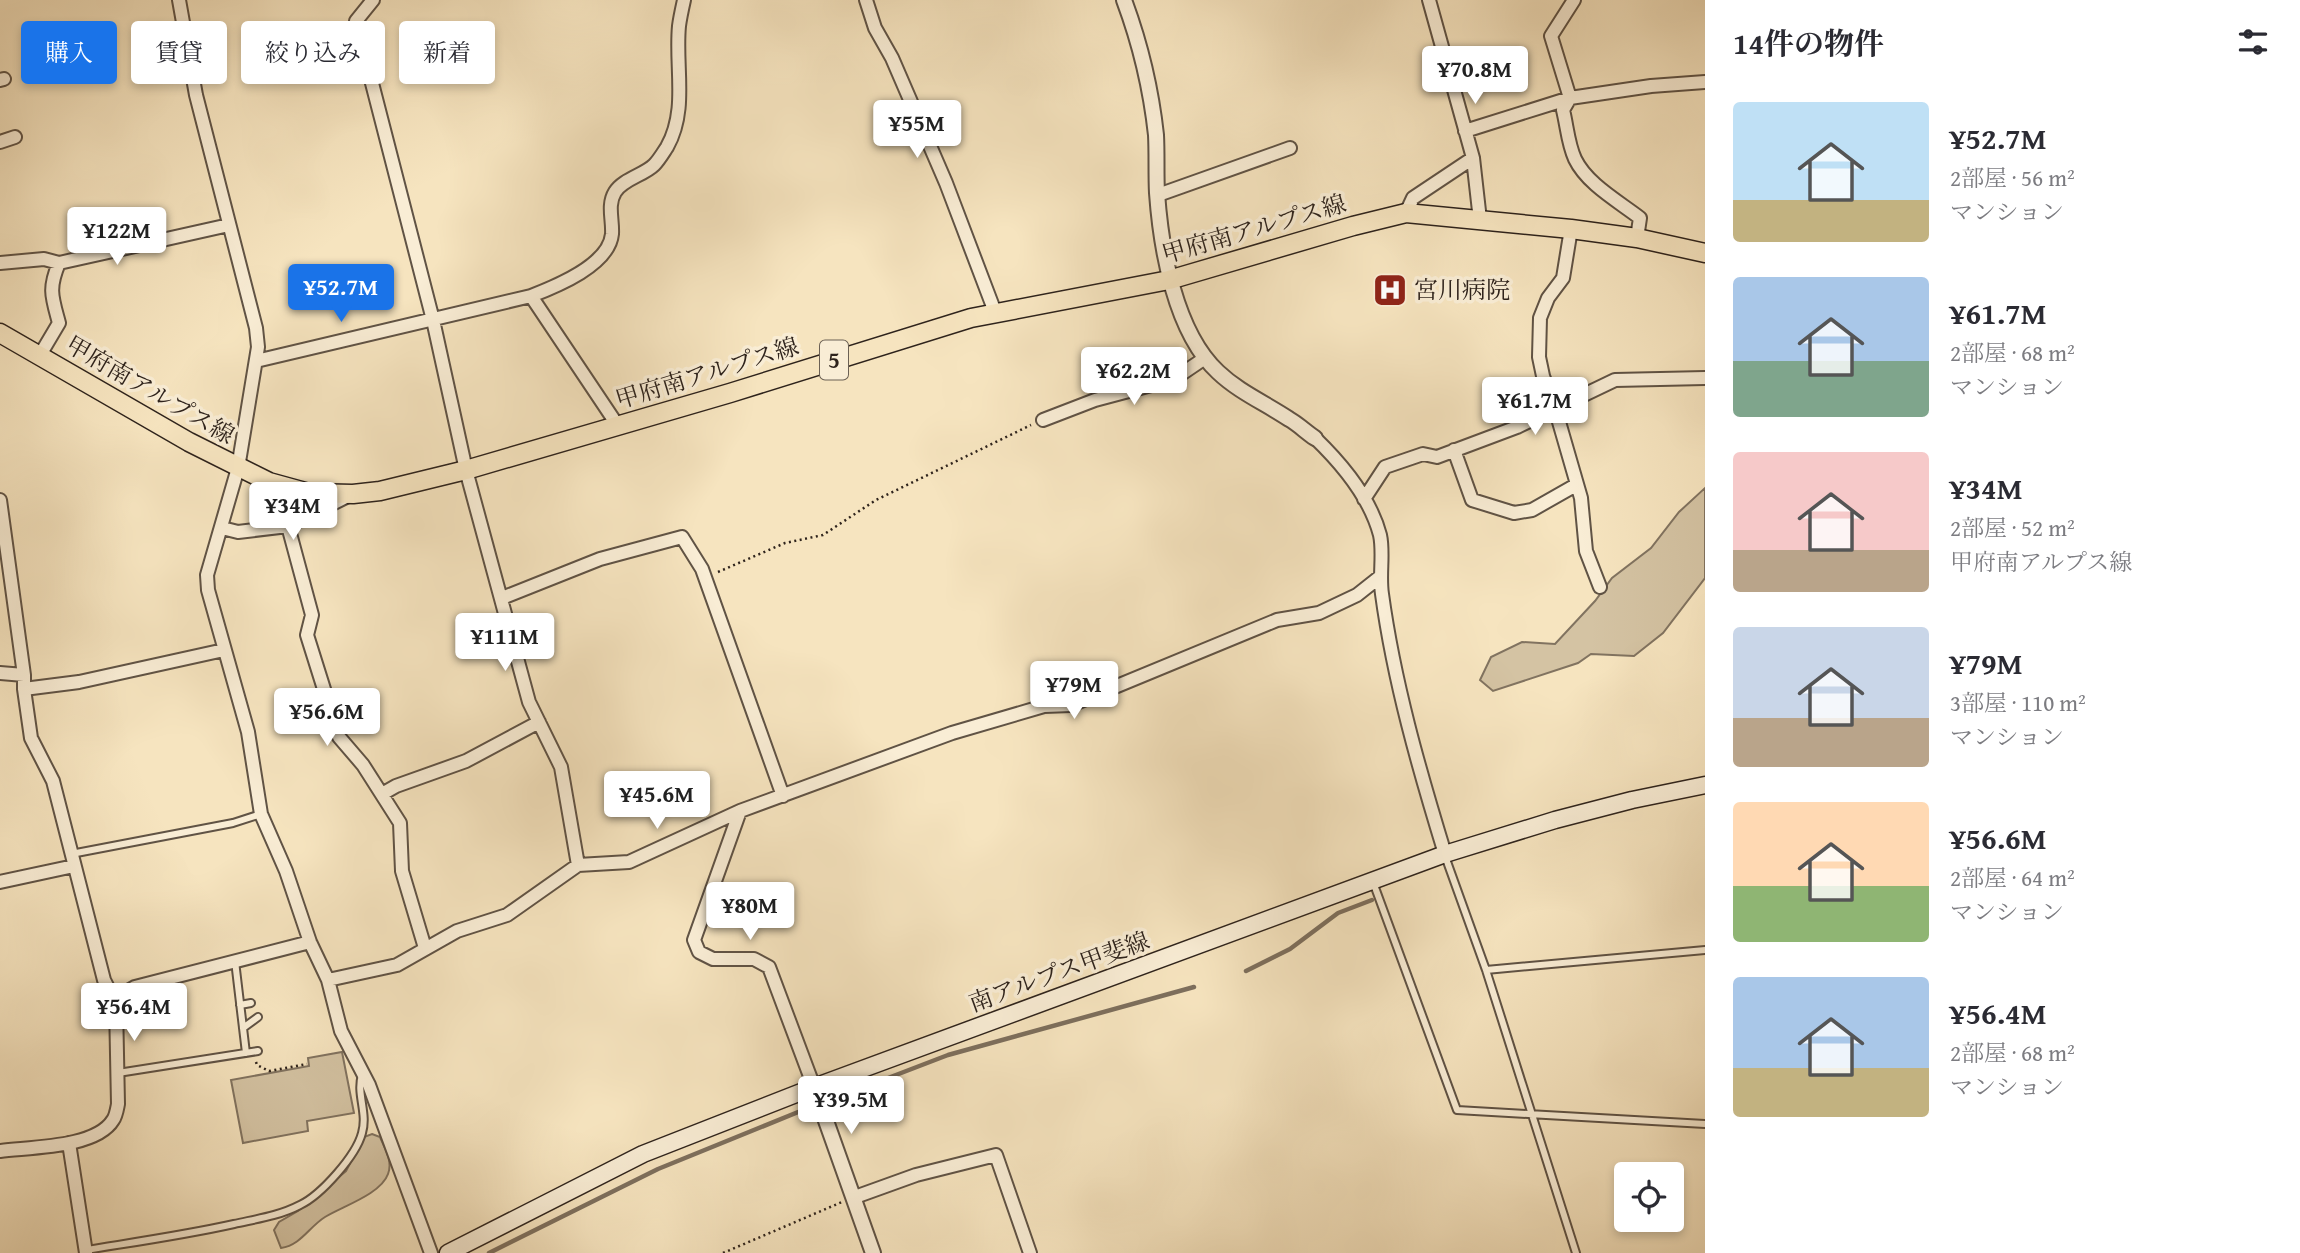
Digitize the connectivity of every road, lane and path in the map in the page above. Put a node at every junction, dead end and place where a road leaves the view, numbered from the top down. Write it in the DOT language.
graph roads {
  1 [pos="179,0"];
  2 [pos="373,0"];
  3 [pos="684,0"];
  4 [pos="866,0"];
  5 [pos="1124,0"];
  6 [pos="1429,0"];
  7 [pos="1574,0"];
  8 [pos="1705,82"];
  9 [pos="1570,98"];
  10 [pos="1465,131"];
  11 [pos="15,137"];
  12 [pos="0,142"];
  13 [pos="1290,148"];
  14 [pos="1472,158"];
  15 [pos="1158,195"];
  16 [pos="1406,212"];
  17 [pos="1480,220"];
  18 [pos="229,225"];
  19 [pos="1571,229"];
  20 [pos="1637,238"];
  21 [pos="1705,253"];
  22 [pos="0,263"];
  23 [pos="59,263"];
  24 [pos="1169,280"];
  25 [pos="531,296"];
  26 [pos="995,312"];
  27 [pos="433,320"];
  28 [pos="0,333"];
  29 [pos="40,355"];
  30 [pos="1205,358"];
  31 [pos="256,361"];
  32 [pos="1705,379"];
  33 [pos="1555,408"];
  34 [pos="1042,420"];
  35 [pos="618,426"];
  36 [pos="1315,438"];
  37 [pos="1454,450"];
  38 [pos="238,468"];
  39 [pos="466,471"];
  40 [pos="1576,485"];
  41 [pos="352,494"];
  42 [pos="1364,499"];
  43 [pos="0,500"];
  44 [pos="288,526"];
  45 [pos="222,528"];
  46 [pos="1381,576"];
  47 [pos="706,578"];
  48 [pos="1600,587"];
  49 [pos="502,598"];
  50 [pos="224,650"];
  51 [pos="0,673"];
  52 [pos="24,682"];
  53 [pos="539,722"];
  54 [pos="1705,785"];
  55 [pos="382,794"];
  56 [pos="783,796"];
  57 [pos="740,811"];
  58 [pos="261,814"];
  59 [pos="1444,854"];
  60 [pos="72,860"];
  61 [pos="578,865"];
  62 [pos="1373,880"];
  63 [pos="0,882"];
  64 [pos="310,942"];
  65 [pos="425,948"];
  66 [pos="1705,950"];
  67 [pos="234,961"];
  68 [pos="1486,970"];
  69 [pos="328,980"];
  70 [pos="251,1003"];
  71 [pos="117,1004"];
  72 [pos="240,1005"];
  73 [pos="258,1017"];
  74 [pos="243,1028"];
  75 [pos="256,1051"];
  76 [pos="246,1053"];
  77 [pos="307,1064"];
  78 [pos="118,1073"];
  79 [pos="363,1073"];
  80 [pos="814,1087"];
  81 [pos="1532,1113"];
  82 [pos="1705,1124"];
  83 [pos="69,1143"];
  84 [pos="0,1151"];
  85 [pos="855,1197"];
  86 [pos="86,1252"];
  87 [pos="431,1253"];
  88 [pos="448,1253"];
  89 [pos="723,1253"];
  90 [pos="873,1253"];
  91 [pos="1030,1253"];
  92 [pos="1576,1253"];
  1 -- 18 [label="street"];
  2 -- 27 [label="street"];
  3 -- 25 [label="street"];
  4 -- 26 [label="street"];
  5 -- 15 [label="street"];
  6 -- 10 [label="street"];
  7 -- 9 [label="street"];
  8 -- 9 [label="street"];
  9 -- 10 [label="street"];
  9 -- 20 [label="street"];
  10 -- 14 [label="street"];
  11 -- 12 [label="street"];
  13 -- 15 [label="street"];
  14 -- 16 [label="street"];
  14 -- 17 [label="street"];
  15 -- 24 [label="street"];
  16 -- 17 [label="main road, 甲府南アルプス線 / 5"];
  16 -- 24 [label="main road, 甲府南アルプス線 / 5"];
  17 -- 19 [label="main road, 甲府南アルプス線 / 5"];
  18 -- 23 [label="street"];
  18 -- 31 [label="street"];
  19 -- 20 [label="main road, 甲府南アルプス線 / 5"];
  19 -- 33 [label="street"];
  20 -- 21 [label="main road, 甲府南アルプス線 / 5"];
  22 -- 23 [label="street"];
  23 -- 29 [label="street"];
  24 -- 26 [label="main road, 甲府南アルプス線 / 5"];
  24 -- 30 [label="street"];
  25 -- 27 [label="street"];
  25 -- 35 [label="street"];
  26 -- 35 [label="main road, 甲府南アルプス線 / 5"];
  27 -- 31 [label="street"];
  27 -- 39 [label="street"];
  28 -- 29 [label="main road, 甲府南アルプス線 / 5"];
  29 -- 38 [label="main road, 甲府南アルプス線 / 5"];
  30 -- 34 [label="street"];
  30 -- 36 [label="street"];
  31 -- 38 [label="street"];
  32 -- 33 [label="street"];
  33 -- 37 [label="street"];
  33 -- 40 [label="street"];
  34 -- 47 [label="path"];
  35 -- 39 [label="main road, 甲府南アルプス線 / 5"];
  36 -- 42 [label="street"];
  37 -- 40 [label="street"];
  37 -- 42 [label="street"];
  38 -- 41 [label="main road, 甲府南アルプス線 / 5"];
  38 -- 45 [label="street"];
  39 -- 41 [label="main road, 甲府南アルプス線 / 5"];
  39 -- 49 [label="street"];
  40 -- 48 [label="street"];
  41 -- 44 [label="street"];
  42 -- 46 [label="street"];
  43 -- 52 [label="street"];
  44 -- 45 [label="street"];
  44 -- 55 [label="street"];
  45 -- 50 [label="street"];
  46 -- 56 [label="street"];
  46 -- 59 [label="street"];
  47 -- 49 [label="street"];
  47 -- 56 [label="street"];
  49 -- 53 [label="street"];
  50 -- 52 [label="street"];
  50 -- 58 [label="street"];
  51 -- 52 [label="street"];
  52 -- 60 [label="street"];
  53 -- 55 [label="street"];
  53 -- 61 [label="street"];
  54 -- 59 [label="main road, 南アルプス甲斐線"];
  55 -- 65 [label="street"];
  56 -- 57 [label="street"];
  57 -- 61 [label="street"];
  57 -- 80 [label="street"];
  58 -- 60 [label="lane"];
  58 -- 64 [label="street"];
  59 -- 62 [label="main road, 南アルプス甲斐線"];
  59 -- 68 [label="lane"];
  60 -- 63 [label="street"];
  60 -- 71 [label="street"];
  61 -- 65 [label="street"];
  62 -- 80 [label="main road, 南アルプス甲斐線"];
  62 -- 81 [label="lane"];
  64 -- 67 [label="street"];
  64 -- 69 [label="street"];
  65 -- 69 [label="street"];
  66 -- 68 [label="lane"];
  67 -- 71 [label="street"];
  67 -- 72 [label="lane"];
  68 -- 81 [label="lane"];
  69 -- 79 [label="street"];
  70 -- 72 [label="lane"];
  71 -- 78 [label="street"];
  72 -- 74 [label="lane"];
  73 -- 74 [label="lane"];
  74 -- 76 [label="lane"];
  75 -- 76 [label="lane"];
  75 -- 77 [label="path"];
  76 -- 78 [label="lane"];
  78 -- 83 [label="street"];
  79 -- 86 [label="lane"];
  79 -- 87 [label="street"];
  80 -- 85 [label="street"];
  80 -- 88 [label="main road, 南アルプス甲斐線"];
  81 -- 82 [label="lane"];
  81 -- 92 [label="lane"];
  83 -- 84 [label="street"];
  83 -- 86 [label="street"];
  85 -- 89 [label="path"];
  85 -- 90 [label="street"];
  85 -- 91 [label="street"];
}
